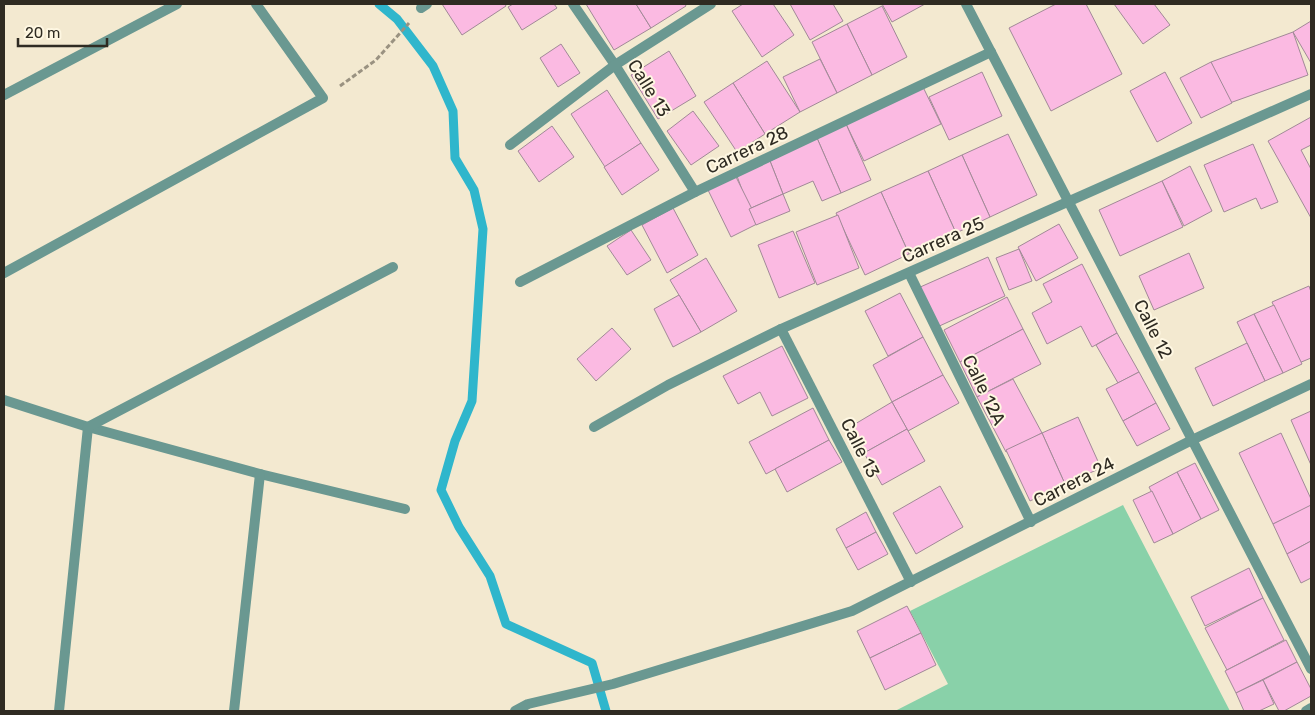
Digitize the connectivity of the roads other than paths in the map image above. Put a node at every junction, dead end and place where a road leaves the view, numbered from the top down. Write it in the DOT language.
graph roads {
  1 [pos="177,4"];
  2 [pos="256,4"];
  3 [pos="573,4"];
  4 [pos="712,4"];
  5 [pos="966,4"];
  6 [pos="991,52"];
  7 [pos="615,65"];
  8 [pos="1311,94"];
  9 [pos="4,95"];
  10 [pos="510,145"];
  11 [pos="695,192"];
  12 [pos="1069,202"];
  13 [pos="392,267"];
  14 [pos="4,273"];
  15 [pos="908,273"];
  16 [pos="520,282"];
  17 [pos="781,330"];
  18 [pos="1311,384"];
  19 [pos="4,400"];
  20 [pos="88,426"];
  21 [pos="594,427"];
  22 [pos="1192,440"];
  23 [pos="260,474"];
  24 [pos="405,509"];
  25 [pos="1031,522"];
  26 [pos="911,582"];
  27 [pos="1311,669"];
  28 [pos="1311,708"];
  29 [pos="59,711"];
  30 [pos="234,711"];
  31 [pos="515,711"];
  32 [pos="1306,711"];
  1 -- 9 [label="street"];
  2 -- 14 [label="street"];
  3 -- 7 [label="street, Calle 13"];
  4 -- 7 [label="street"];
  5 -- 6 [label="street, Calle 12"];
  6 -- 11 [label="street, Carrera 28"];
  6 -- 12 [label="street, Calle 12"];
  7 -- 10 [label="street"];
  7 -- 11 [label="street, Calle 13"];
  8 -- 12 [label="street, Carrera 25"];
  11 -- 16 [label="street, Carrera 28"];
  12 -- 15 [label="street, Carrera 25"];
  12 -- 22 [label="street, Calle 12"];
  13 -- 20 [label="street"];
  15 -- 17 [label="street, Carrera 25"];
  15 -- 25 [label="street, Calle 12A"];
  17 -- 21 [label="street, Carrera 25"];
  17 -- 26 [label="street, Calle 13"];
  18 -- 22 [label="street, Carrera 24"];
  19 -- 20 [label="street"];
  20 -- 23 [label="street"];
  20 -- 29 [label="street"];
  22 -- 25 [label="street, Carrera 24"];
  22 -- 27 [label="street, Calle 12"];
  23 -- 24 [label="street"];
  23 -- 30 [label="street"];
  25 -- 26 [label="street, Carrera 24"];
  26 -- 31 [label="street, Carrera 24"];
  28 -- 32 [label="street"];
}
